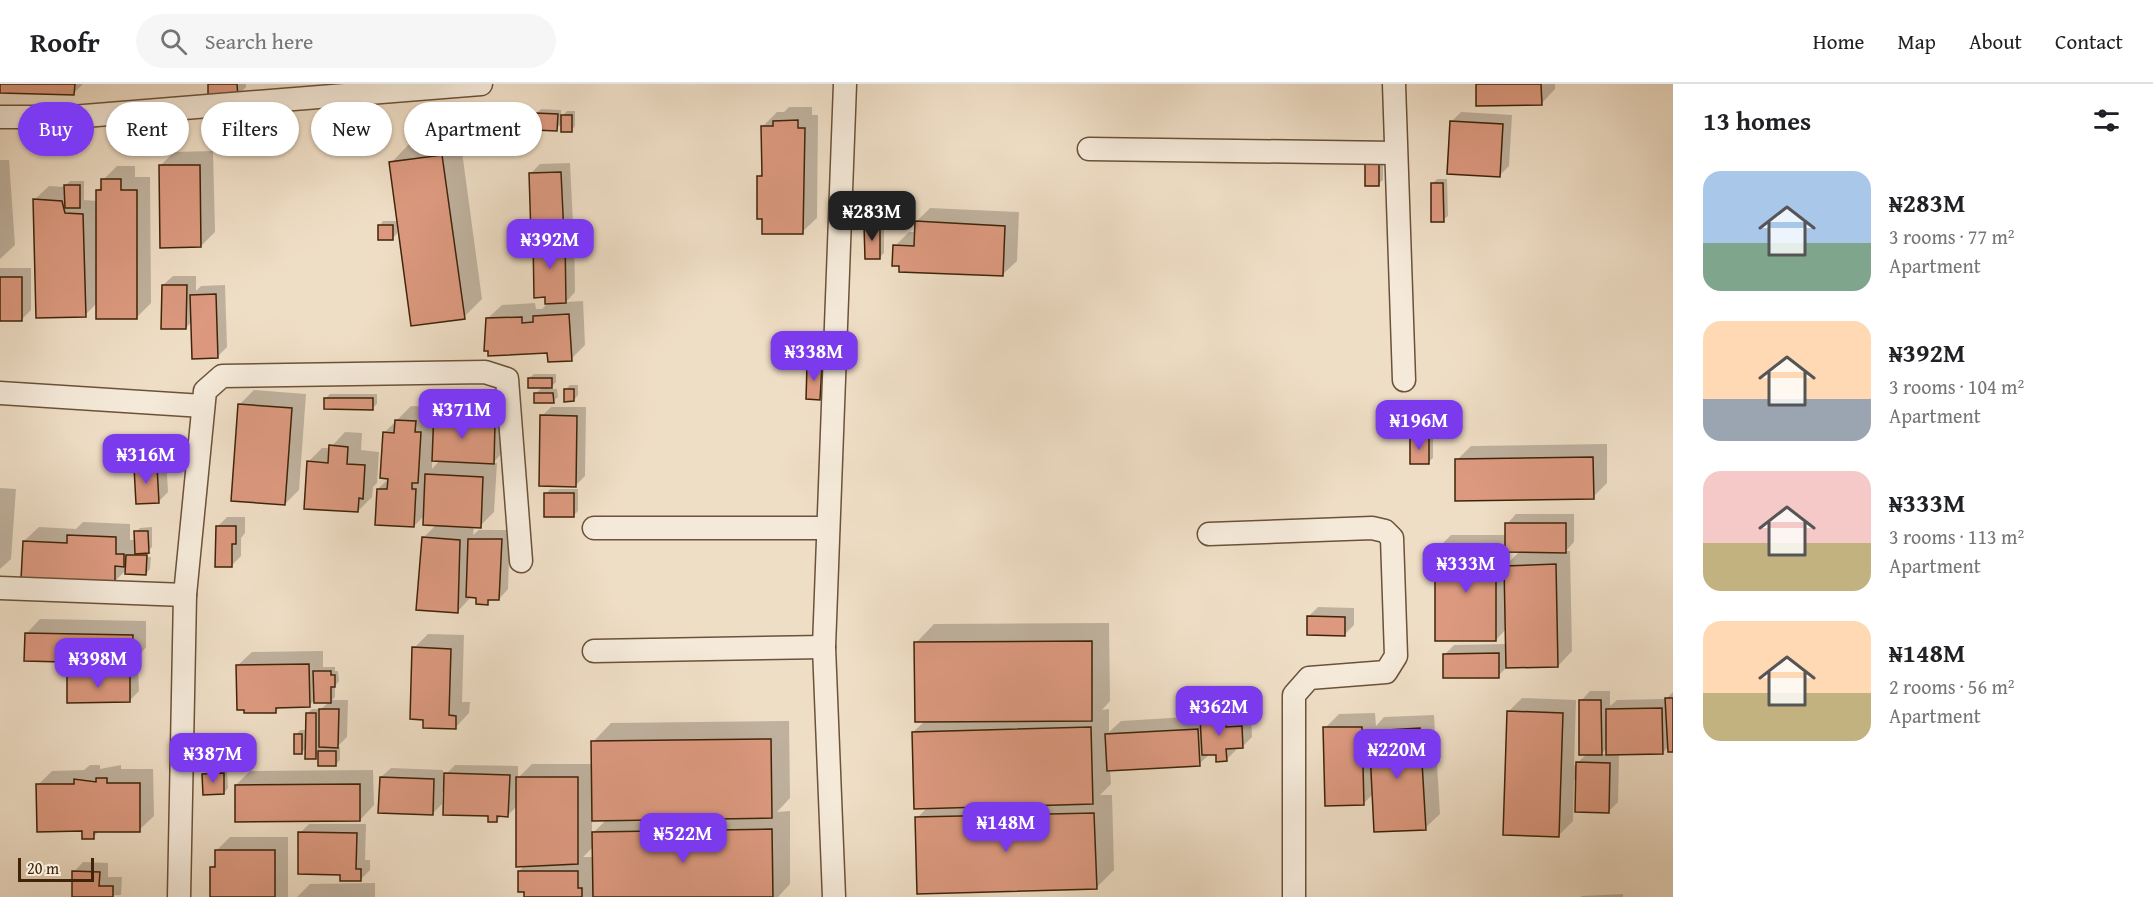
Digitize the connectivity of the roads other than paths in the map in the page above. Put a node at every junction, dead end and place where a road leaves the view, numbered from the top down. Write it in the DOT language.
graph roads {
  1 [pos="481,84"];
  2 [pos="845,84"];
  3 [pos="1394,84"];
  4 [pos="0,117"];
  5 [pos="1089,149"];
  6 [pos="1395,153"];
  7 [pos="1404,380"];
  8 [pos="0,393"];
  9 [pos="203,406"];
  10 [pos="594,528"];
  11 [pos="828,528"];
  12 [pos="1209,534"];
  13 [pos="521,561"];
  14 [pos="0,588"];
  15 [pos="185,595"];
  16 [pos="824,646"];
  17 [pos="594,651"];
  18 [pos="179,897"];
  19 [pos="834,897"];
  20 [pos="1294,897"];
  1 -- 4 [label="street"];
  2 -- 11 [label="street"];
  3 -- 6 [label="street"];
  5 -- 6 [label="street"];
  6 -- 7 [label="street"];
  8 -- 9 [label="street"];
  9 -- 13 [label="street"];
  9 -- 15 [label="street"];
  10 -- 11 [label="street"];
  11 -- 16 [label="street"];
  12 -- 20 [label="street"];
  14 -- 15 [label="street"];
  15 -- 18 [label="street"];
  16 -- 17 [label="street"];
  16 -- 19 [label="street"];
}
